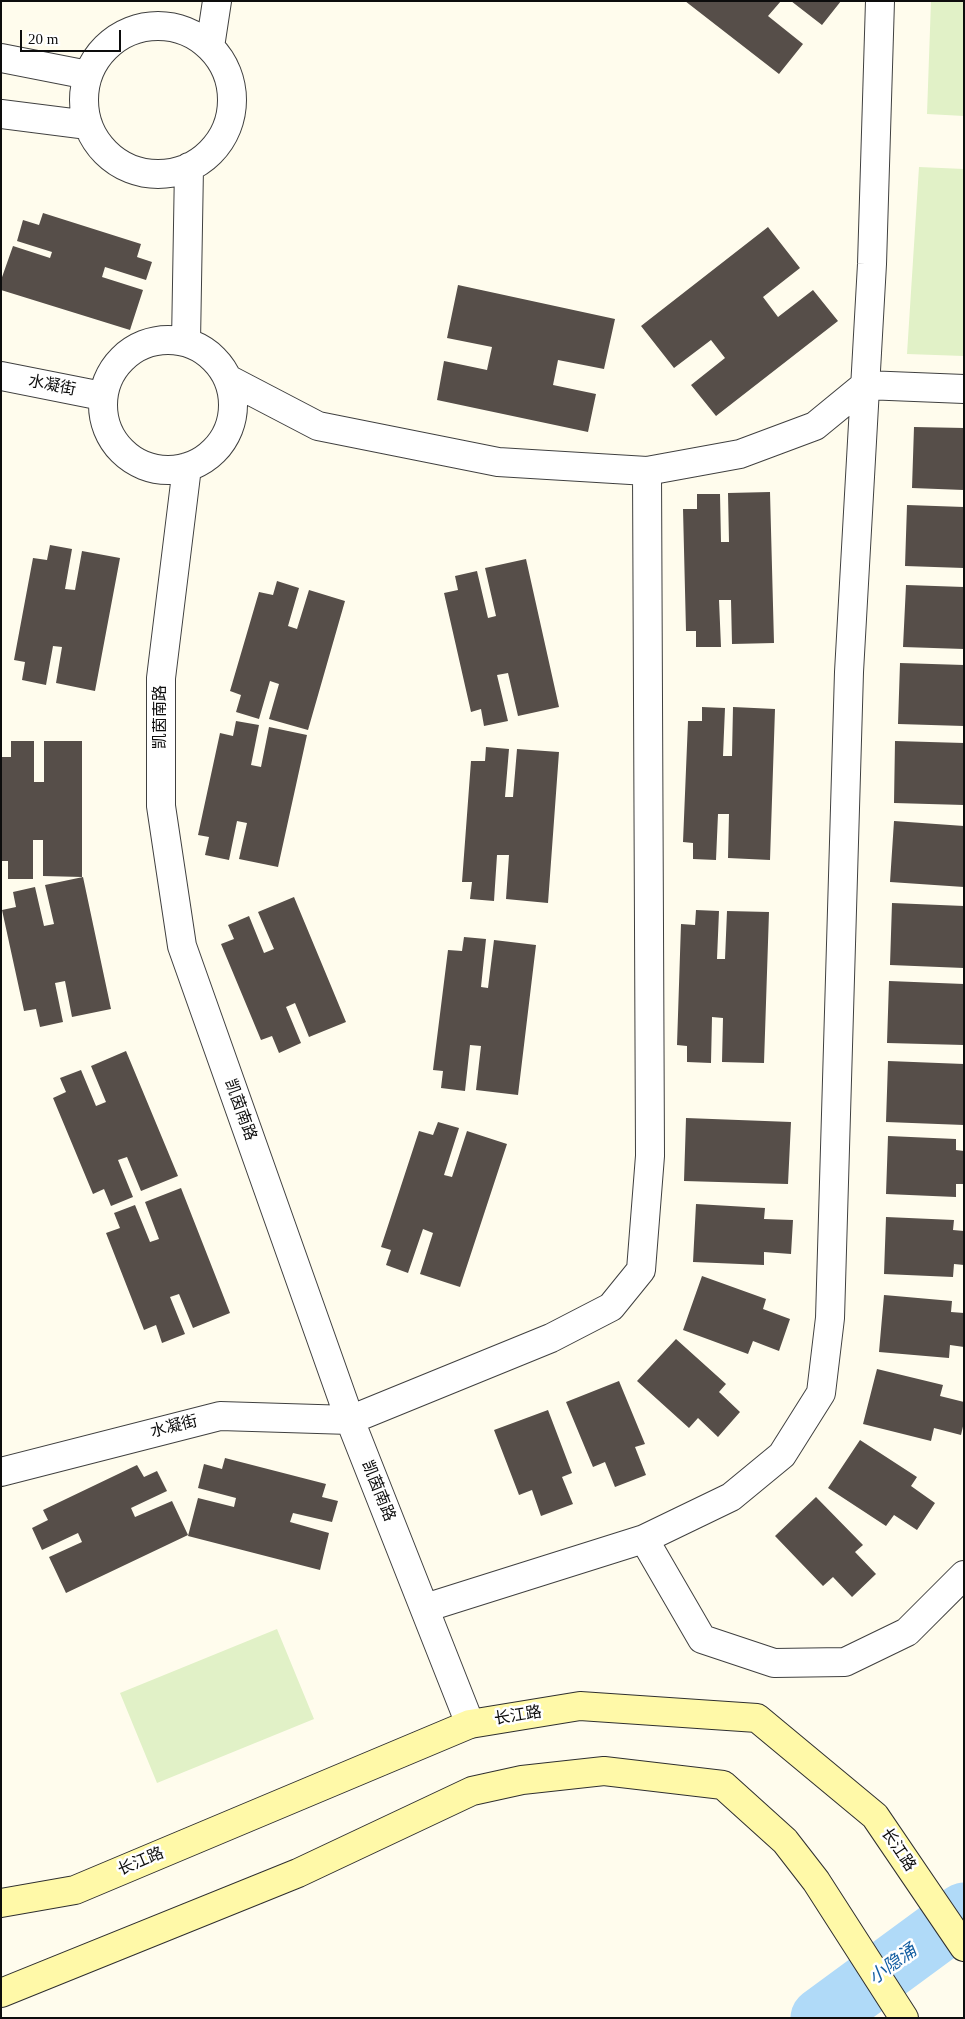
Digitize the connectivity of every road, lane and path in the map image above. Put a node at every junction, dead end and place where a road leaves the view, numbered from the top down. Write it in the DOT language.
graph roads {
  1 [pos="217,1"];
  2 [pos="880,1"];
  3 [pos="210,47"];
  4 [pos="1,58"];
  5 [pos="88,76"];
  6 [pos="1,114"];
  7 [pos="88,125"];
  8 [pos="189,167"];
  9 [pos="186,342"];
  10 [pos="1,376"];
  11 [pos="228,379"];
  12 [pos="865,384"];
  13 [pos="964,389"];
  14 [pos="102,396"];
  15 [pos="187,467"];
  16 [pos="647,471"];
  17 [pos="350,1420"];
  18 [pos="1,1472"];
  19 [pos="644,1539"];
  20 [pos="964,1575"];
  21 [pos="424,1608"];
  22 [pos="470,1724"];
  23 [pos="1,1903"];
  24 [pos="964,1947"];
  25 [pos="1,1994"];
  26 [pos="904,2018"];
  1 -- 3 [label="street"];
  2 -- 12 [label="street"];
  3 -- 5 [label="street"];
  3 -- 8 [label="street"];
  4 -- 5 [label="street"];
  5 -- 7 [label="street"];
  6 -- 7 [label="street"];
  7 -- 8 [label="street"];
  8 -- 9 [label="street"];
  9 -- 11 [label="street"];
  9 -- 14 [label="street"];
  10 -- 14 [label="street, 水凝街"];
  11 -- 15 [label="street"];
  11 -- 16 [label="street"];
  12 -- 13 [label="street"];
  12 -- 16 [label="street"];
  12 -- 19 [label="street"];
  14 -- 15 [label="street"];
  15 -- 17 [label="street, 凯茵南路"];
  16 -- 17 [label="street"];
  17 -- 18 [label="street, 水凝街"];
  17 -- 21 [label="street, 凯茵南路"];
  19 -- 20 [label="street"];
  19 -- 21 [label="street"];
  21 -- 22 [label="street, 凯茵南路"];
  22 -- 23 [label="main road, 长江路"];
  22 -- 24 [label="main road, 长江路"];
  25 -- 26 [label="main road"];
}
